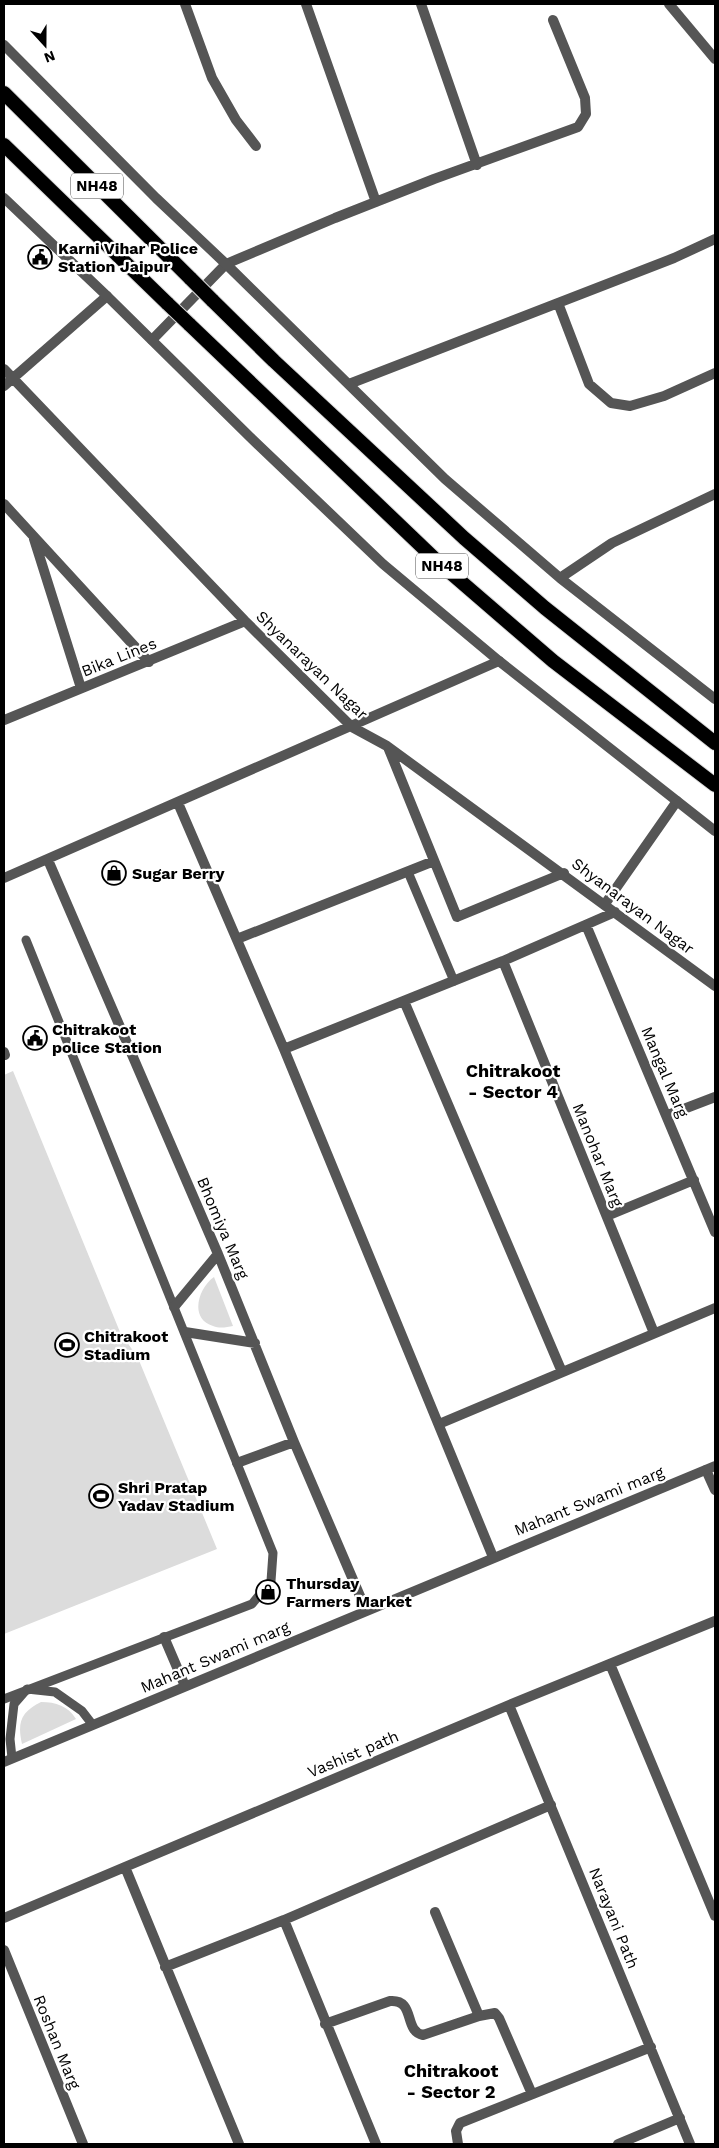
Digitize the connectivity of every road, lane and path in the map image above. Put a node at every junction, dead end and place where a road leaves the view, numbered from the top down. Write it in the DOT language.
graph roads {
  1 [pos="186,4"];
  2 [pos="306,4"];
  3 [pos="421,4"];
  4 [pos="668,4"];
  5 [pos="553,20"];
  6 [pos="4,45"];
  7 [pos="715,59"];
  8 [pos="4,93"];
  9 [pos="4,145"];
  10 [pos="256,146"];
  11 [pos="477,165"];
  12 [pos="4,198"];
  13 [pos="376,202"];
  14 [pos="715,239"];
  15 [pos="226,264"];
  16 [pos="107,296"];
  17 [pos="558,303"];
  18 [pos="152,340"];
  19 [pos="4,369"];
  20 [pos="715,373"];
  21 [pos="13,378"];
  22 [pos="349,384"];
  23 [pos="4,386"];
  24 [pos="715,494"];
  25 [pos="5,507"];
  26 [pos="32,535"];
  27 [pos="560,578"];
  28 [pos="245,622"];
  29 [pos="149,662"];
  30 [pos="499,662"];
  31 [pos="81,688"];
  32 [pos="715,699"];
  33 [pos="4,720"];
  34 [pos="352,727"];
  35 [pos="715,742"];
  36 [pos="387,746"];
  37 [pos="715,785"];
  38 [pos="677,801"];
  39 [pos="178,802"];
  40 [pos="715,831"];
  41 [pos="48,860"];
  42 [pos="434,861"];
  43 [pos="408,872"];
  44 [pos="564,873"];
  45 [pos="4,878"];
  46 [pos="605,904"];
  47 [pos="615,912"];
  48 [pos="586,924"];
  49 [pos="237,939"];
  50 [pos="26,940"];
  51 [pos="503,961"];
  52 [pos="454,981"];
  53 [pos="715,986"];
  54 [pos="404,1001"];
  55 [pos="284,1049"];
  56 [pos="715,1097"];
  57 [pos="668,1115"];
  58 [pos="694,1180"];
  59 [pos="607,1216"];
  60 [pos="714,1226"];
  61 [pos="218,1254"];
  62 [pos="174,1307"];
  63 [pos="715,1308"];
  64 [pos="185,1332"];
  65 [pos="654,1333"];
  66 [pos="256,1343"];
  67 [pos="562,1372"];
  68 [pos="439,1424"];
  69 [pos="294,1442"];
  70 [pos="237,1462"];
  71 [pos="711,1468"];
  72 [pos="715,1490"];
  73 [pos="493,1557"];
  74 [pos="366,1610"];
  75 [pos="715,1621"];
  76 [pos="164,1637"];
  77 [pos="610,1664"];
  78 [pos="185,1686"];
  79 [pos="27,1690"];
  80 [pos="4,1699"];
  81 [pos="509,1704"];
  82 [pos="92,1724"];
  83 [pos="8,1760"];
  84 [pos="551,1805"];
  85 [pos="125,1867"];
  86 [pos="435,1912"];
  87 [pos="715,1916"];
  88 [pos="4,1918"];
  89 [pos="284,1920"];
  90 [pos="4,1950"];
  91 [pos="165,1967"];
  92 [pos="479,2016"];
  93 [pos="325,2024"];
  94 [pos="651,2047"];
  95 [pos="532,2094"];
  96 [pos="680,2118"];
  97 [pos="83,2144"];
  98 [pos="239,2144"];
  99 [pos="376,2144"];
  100 [pos="458,2144"];
  101 [pos="618,2144"];
  102 [pos="690,2144"];
  1 -- 10 [label="street"];
  2 -- 13 [label="street"];
  3 -- 11 [label="street"];
  4 -- 7 [label="street"];
  5 -- 11 [label="street"];
  6 -- 15 [label="street"];
  8 -- 35 [label="highway, NH48, bridge"];
  9 -- 37 [label="highway, NH48, bridge"];
  11 -- 13 [label="street"];
  12 -- 16 [label="street"];
  13 -- 15 [label="street"];
  14 -- 17 [label="street"];
  15 -- 18 [label="street"];
  15 -- 22 [label="street"];
  16 -- 18 [label="street"];
  16 -- 21 [label="street"];
  17 -- 20 [label="street"];
  17 -- 22 [label="street"];
  18 -- 30 [label="street"];
  19 -- 21 [label="street, Shyanarayan Nagar"];
  21 -- 23 [label="street"];
  21 -- 28 [label="street, Shyanarayan Nagar"];
  22 -- 27 [label="street"];
  24 -- 27 [label="street"];
  25 -- 26 [label="street"];
  26 -- 29 [label="street"];
  26 -- 31 [label="street"];
  27 -- 32 [label="street"];
  28 -- 29 [label="street, Bika Lines"];
  28 -- 34 [label="street, Shyanarayan Nagar"];
  29 -- 31 [label="street, Bika Lines"];
  30 -- 34 [label="street"];
  30 -- 38 [label="street"];
  31 -- 33 [label="street, Bika Lines"];
  34 -- 36 [label="street, Shyanarayan Nagar"];
  34 -- 39 [label="street"];
  36 -- 42 [label="street"];
  36 -- 44 [label="street, Shyanarayan Nagar"];
  38 -- 40 [label="street"];
  38 -- 46 [label="street"];
  39 -- 41 [label="street"];
  39 -- 49 [label="street"];
  41 -- 45 [label="street"];
  41 -- 61 [label="street, Bhomiya Marg"];
  42 -- 43 [label="street"];
  42 -- 44 [label="street"];
  43 -- 49 [label="street"];
  43 -- 52 [label="lane"];
  44 -- 46 [label="street, Shyanarayan Nagar"];
  46 -- 47 [label="street, Shyanarayan Nagar"];
  47 -- 48 [label="street"];
  47 -- 53 [label="street, Shyanarayan Nagar"];
  48 -- 51 [label="street"];
  48 -- 57 [label="street, Mangal Marg"];
  49 -- 55 [label="street"];
  50 -- 62 [label="lane"];
  51 -- 52 [label="street"];
  51 -- 59 [label="street, Manohar Marg"];
  52 -- 54 [label="street"];
  54 -- 55 [label="street"];
  54 -- 67 [label="street"];
  55 -- 68 [label="street"];
  56 -- 57 [label="street"];
  57 -- 58 [label="street, Mangal Marg"];
  58 -- 59 [label="street"];
  58 -- 60 [label="street, Mangal Marg"];
  59 -- 65 [label="street, Manohar Marg"];
  61 -- 62 [label="street"];
  61 -- 66 [label="street, Bhomiya Marg"];
  62 -- 64 [label="lane"];
  63 -- 65 [label="street"];
  64 -- 66 [label="street"];
  64 -- 70 [label="lane"];
  65 -- 67 [label="street"];
  66 -- 69 [label="street, Bhomiya Marg"];
  67 -- 68 [label="street"];
  68 -- 73 [label="street"];
  69 -- 70 [label="street"];
  69 -- 74 [label="street, Bhomiya Marg"];
  70 -- 76 [label="lane"];
  71 -- 72 [label="street"];
  71 -- 73 [label="street, Mahant Swami marg"];
  73 -- 74 [label="street, Mahant Swami marg"];
  74 -- 78 [label="street, Mahant Swami marg"];
  75 -- 77 [label="street, Vashist path"];
  76 -- 78 [label="street"];
  76 -- 79 [label="lane"];
  77 -- 81 [label="street, Vashist path"];
  77 -- 87 [label="street"];
  78 -- 82 [label="street, Mahant Swami marg"];
  79 -- 80 [label="lane"];
  79 -- 82 [label="lane"];
  79 -- 83 [label="lane"];
  81 -- 84 [label="street, Narayani Path"];
  81 -- 85 [label="street, Vashist path"];
  82 -- 83 [label="street, Mahant Swami marg"];
  84 -- 89 [label="street"];
  84 -- 94 [label="street, Narayani Path"];
  85 -- 88 [label="street, Vashist path"];
  85 -- 91 [label="street"];
  86 -- 92 [label="street"];
  89 -- 91 [label="street"];
  89 -- 93 [label="street"];
  90 -- 97 [label="street, Roshan Marg"];
  91 -- 98 [label="street"];
  92 -- 93 [label="street"];
  92 -- 95 [label="street"];
  93 -- 99 [label="street"];
  94 -- 95 [label="street"];
  94 -- 96 [label="street, Narayani Path"];
  95 -- 100 [label="street"];
  96 -- 101 [label="street"];
  96 -- 102 [label="street, Narayani Path"];
}
